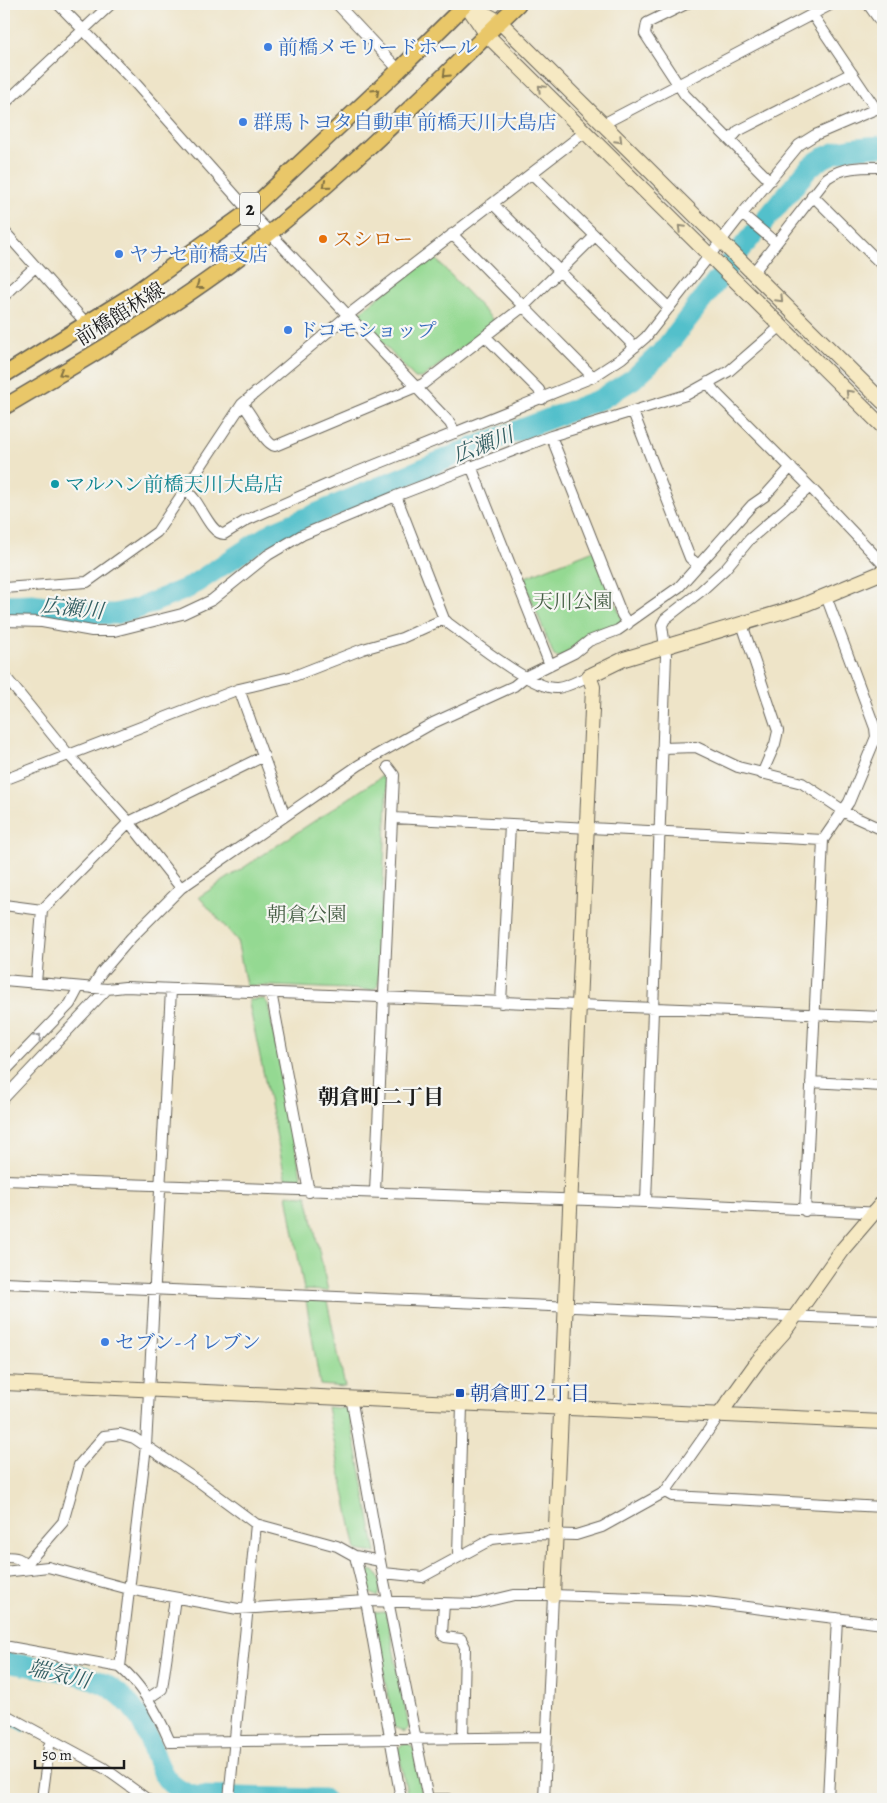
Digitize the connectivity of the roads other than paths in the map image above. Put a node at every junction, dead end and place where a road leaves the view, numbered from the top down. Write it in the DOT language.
graph roads {
  1 [pos="58,4"];
  2 [pos="111,4"];
  3 [pos="337,4"];
  4 [pos="466,4"];
  5 [pos="518,4"];
  6 [pos="686,4"];
  7 [pos="832,4"];
  8 [pos="868,4"];
  9 [pos="812,14"];
  10 [pos="500,22"];
  11 [pos="883,25"];
  12 [pos="83,30"];
  13 [pos="487,35"];
  14 [pos="399,70"];
  15 [pos="852,73"];
  16 [pos="677,84"];
  17 [pos="4,104"];
  18 [pos="880,108"];
  19 [pos="603,124"];
  20 [pos="585,132"];
  21 [pos="730,140"];
  22 [pos="883,168"];
  23 [pos="532,174"];
  24 [pos="770,181"];
  25 [pos="812,195"];
  26 [pos="493,204"];
  27 [pos="248,210"];
  28 [pos="742,214"];
  29 [pos="4,230"];
  30 [pos="269,232"];
  31 [pos="452,234"];
  32 [pos="595,236"];
  33 [pos="772,239"];
  34 [pos="724,245"];
  35 [pos="713,259"];
  36 [pos="883,266"];
  37 [pos="35,267"];
  38 [pos="749,269"];
  39 [pos="560,271"];
  40 [pos="4,296"];
  41 [pos="524,306"];
  42 [pos="669,308"];
  43 [pos="348,315"];
  44 [pos="86,324"];
  45 [pos="781,326"];
  46 [pos="486,337"];
  47 [pos="635,346"];
  48 [pos="4,375"];
  49 [pos="594,377"];
  50 [pos="708,382"];
  51 [pos="416,388"];
  52 [pos="542,399"];
  53 [pos="883,402"];
  54 [pos="242,404"];
  55 [pos="4,407"];
  56 [pos="633,412"];
  57 [pos="883,428"];
  58 [pos="455,432"];
  59 [pos="552,436"];
  60 [pos="471,466"];
  61 [pos="790,467"];
  62 [pos="810,487"];
  63 [pos="186,490"];
  64 [pos="396,496"];
  65 [pos="883,564"];
  66 [pos="698,566"];
  67 [pos="883,572"];
  68 [pos="4,588"];
  69 [pos="826,596"];
  70 [pos="444,619"];
  71 [pos="4,621"];
  72 [pos="628,624"];
  73 [pos="742,624"];
  74 [pos="666,646"];
  75 [pos="550,665"];
  76 [pos="4,675"];
  77 [pos="589,676"];
  78 [pos="525,677"];
  79 [pos="239,689"];
  80 [pos="879,735"];
  81 [pos="662,748"];
  82 [pos="68,754"];
  83 [pos="264,756"];
  84 [pos="388,768"];
  85 [pos="762,774"];
  86 [pos="4,780"];
  87 [pos="844,811"];
  88 [pos="285,816"];
  89 [pos="393,818"];
  90 [pos="129,822"];
  91 [pos="510,825"];
  92 [pos="587,828"];
  93 [pos="883,830"];
  94 [pos="659,831"];
  95 [pos="822,840"];
  96 [pos="181,888"];
  97 [pos="4,905"];
  98 [pos="42,910"];
  99 [pos="4,980"];
  100 [pos="36,983"];
  101 [pos="79,987"];
  102 [pos="92,988"];
  103 [pos="107,989"];
  104 [pos="171,990"];
  105 [pos="271,992"];
  106 [pos="384,996"];
  107 [pos="501,1003"];
  108 [pos="580,1006"];
  109 [pos="654,1009"];
  110 [pos="814,1015"];
  111 [pos="883,1017"];
  112 [pos="4,1072"];
  113 [pos="811,1082"];
  114 [pos="883,1086"];
  115 [pos="4,1098"];
  116 [pos="4,1180"];
  117 [pos="159,1185"];
  118 [pos="309,1192"];
  119 [pos="375,1192"];
  120 [pos="570,1202"];
  121 [pos="646,1202"];
  122 [pos="883,1202"];
  123 [pos="804,1211"];
  124 [pos="878,1213"];
  125 [pos="4,1283"];
  126 [pos="153,1289"];
  127 [pos="566,1307"];
  128 [pos="795,1316"];
  129 [pos="883,1320"];
  130 [pos="4,1383"];
  131 [pos="148,1389"];
  132 [pos="351,1397"];
  133 [pos="462,1404"];
  134 [pos="562,1408"];
  135 [pos="720,1414"];
  136 [pos="883,1422"];
  137 [pos="146,1446"];
  138 [pos="665,1492"];
  139 [pos="883,1507"];
  140 [pos="256,1524"];
  141 [pos="555,1534"];
  142 [pos="355,1556"];
  143 [pos="458,1556"];
  144 [pos="6,1557"];
  145 [pos="380,1561"];
  146 [pos="26,1569"];
  147 [pos="6,1572"];
  148 [pos="384,1573"];
  149 [pos="129,1589"];
  150 [pos="553,1595"];
  151 [pos="175,1598"];
  152 [pos="366,1601"];
  153 [pos="389,1601"];
  154 [pos="444,1604"];
  155 [pos="248,1608"];
  156 [pos="837,1618"];
  157 [pos="883,1624"];
  158 [pos="4,1646"];
  159 [pos="120,1667"];
  160 [pos="147,1699"];
  161 [pos="4,1714"];
  162 [pos="547,1737"];
  163 [pos="417,1738"];
  164 [pos="463,1738"];
  165 [pos="389,1739"];
  166 [pos="52,1740"];
  167 [pos="236,1742"];
  168 [pos="229,1794"];
  169 [pos="142,1798"];
  170 [pos="42,1799"];
  171 [pos="401,1799"];
  172 [pos="428,1799"];
  173 [pos="449,1799"];
  174 [pos="544,1799"];
  175 [pos="828,1799"];
  1 -- 12 [label="street"];
  2 -- 12 [label="street"];
  3 -- 14 [label="street"];
  4 -- 14 [label="main road, 前橋館林線 / 2"];
  5 -- 10 [label="main road, 前橋館林線 / 2"];
  6 -- 16 [label="street"];
  7 -- 9 [label="street"];
  8 -- 11 [label="street"];
  9 -- 15 [label="street"];
  9 -- 16 [label="street"];
  10 -- 13 [label="main road, 前橋館林線 / 2"];
  10 -- 13 [label="street"];
  10 -- 19 [label="street"];
  12 -- 17 [label="street"];
  12 -- 27 [label="street"];
  20 -- 13 [label="street, one-way"];
  13 -- 30 [label="main road, 前橋館林線 / 2, one-way"];
  27 -- 14 [label="main road, 前橋館林線 / 2, one-way"];
  15 -- 18 [label="street"];
  15 -- 21 [label="street"];
  16 -- 19 [label="street"];
  16 -- 21 [label="street"];
  18 -- 24 [label="street"];
  19 -- 34 [label="street, one-way"];
  20 -- 23 [label="street"];
  35 -- 20 [label="street, one-way"];
  21 -- 24 [label="street"];
  22 -- 25 [label="street"];
  23 -- 26 [label="street"];
  23 -- 32 [label="street"];
  24 -- 28 [label="street"];
  25 -- 33 [label="street"];
  25 -- 36 [label="street"];
  26 -- 31 [label="street"];
  26 -- 39 [label="street"];
  27 -- 30 [label="street"];
  27 -- 44 [label="main road, 前橋館林線 / 2"];
  28 -- 33 [label="street"];
  28 -- 34 [label="street"];
  29 -- 37 [label="street"];
  30 -- 43 [label="street"];
  30 -- 55 [label="main road, 前橋館林線 / 2, one-way"];
  31 -- 41 [label="street"];
  31 -- 43 [label="street"];
  32 -- 39 [label="street"];
  32 -- 42 [label="street"];
  33 -- 38 [label="street"];
  34 -- 35 [label="street"];
  34 -- 38 [label="street"];
  35 -- 42 [label="street"];
  35 -- 45 [label="street"];
  37 -- 40 [label="street"];
  37 -- 44 [label="street"];
  38 -- 53 [label="street, one-way"];
  39 -- 41 [label="street"];
  39 -- 47 [label="street"];
  41 -- 46 [label="street"];
  41 -- 49 [label="street"];
  42 -- 47 [label="street"];
  43 -- 51 [label="street"];
  43 -- 54 [label="street"];
  44 -- 48 [label="main road, 前橋館林線 / 2"];
  45 -- 50 [label="street"];
  57 -- 45 [label="street, one-way"];
  46 -- 51 [label="street"];
  46 -- 52 [label="street"];
  47 -- 49 [label="street"];
  49 -- 52 [label="street"];
  50 -- 56 [label="street"];
  50 -- 61 [label="street"];
  51 -- 54 [label="street"];
  51 -- 58 [label="street"];
  52 -- 58 [label="street"];
  54 -- 63 [label="street"];
  56 -- 59 [label="street"];
  56 -- 66 [label="street"];
  58 -- 63 [label="street"];
  59 -- 60 [label="street"];
  59 -- 72 [label="street"];
  60 -- 64 [label="street"];
  60 -- 75 [label="street"];
  61 -- 62 [label="street"];
  61 -- 66 [label="street"];
  62 -- 65 [label="street"];
  62 -- 74 [label="street"];
  63 -- 68 [label="street"];
  64 -- 70 [label="street"];
  64 -- 71 [label="street"];
  66 -- 72 [label="street"];
  67 -- 69 [label="street"];
  69 -- 73 [label="street"];
  69 -- 80 [label="street"];
  70 -- 78 [label="street"];
  70 -- 79 [label="street"];
  72 -- 75 [label="street"];
  73 -- 74 [label="street"];
  73 -- 85 [label="street"];
  74 -- 77 [label="street"];
  74 -- 81 [label="street"];
  75 -- 78 [label="street"];
  76 -- 82 [label="street"];
  77 -- 78 [label="street"];
  77 -- 92 [label="street"];
  78 -- 88 [label="street"];
  79 -- 82 [label="street"];
  79 -- 83 [label="street"];
  80 -- 87 [label="street"];
  81 -- 85 [label="street"];
  81 -- 94 [label="street"];
  82 -- 86 [label="street"];
  82 -- 90 [label="street"];
  83 -- 88 [label="street"];
  83 -- 90 [label="street"];
  84 -- 89 [label="street"];
  85 -- 87 [label="street"];
  87 -- 93 [label="street"];
  87 -- 95 [label="street"];
  88 -- 96 [label="street"];
  89 -- 91 [label="street"];
  89 -- 106 [label="street"];
  90 -- 96 [label="street"];
  90 -- 98 [label="street"];
  91 -- 92 [label="street"];
  91 -- 107 [label="street"];
  92 -- 94 [label="street"];
  92 -- 108 [label="street"];
  94 -- 95 [label="street"];
  94 -- 109 [label="street"];
  95 -- 110 [label="street"];
  96 -- 102 [label="street"];
  97 -- 98 [label="street"];
  98 -- 100 [label="street"];
  99 -- 100 [label="street"];
  100 -- 101 [label="street"];
  101 -- 102 [label="street"];
  112 -- 101 [label="street, one-way"];
  102 -- 103 [label="street"];
  103 -- 104 [label="street"];
  103 -- 115 [label="street"];
  104 -- 105 [label="street"];
  104 -- 117 [label="street"];
  105 -- 106 [label="street"];
  105 -- 118 [label="street"];
  106 -- 107 [label="street"];
  106 -- 119 [label="street"];
  107 -- 108 [label="street"];
  108 -- 109 [label="street"];
  108 -- 120 [label="street"];
  109 -- 110 [label="street"];
  109 -- 121 [label="street"];
  110 -- 111 [label="street"];
  110 -- 113 [label="street"];
  113 -- 114 [label="street"];
  113 -- 123 [label="street"];
  116 -- 117 [label="street"];
  117 -- 118 [label="street"];
  117 -- 126 [label="street"];
  118 -- 119 [label="street"];
  119 -- 120 [label="street"];
  120 -- 121 [label="street"];
  120 -- 127 [label="street"];
  121 -- 123 [label="street"];
  122 -- 124 [label="street"];
  123 -- 124 [label="street"];
  124 -- 128 [label="street"];
  125 -- 126 [label="street"];
  126 -- 127 [label="street"];
  126 -- 131 [label="street"];
  127 -- 128 [label="street"];
  127 -- 134 [label="street"];
  128 -- 129 [label="street"];
  128 -- 135 [label="street"];
  130 -- 131 [label="street"];
  131 -- 132 [label="street"];
  131 -- 137 [label="street"];
  132 -- 133 [label="street"];
  132 -- 145 [label="street"];
  133 -- 134 [label="street"];
  133 -- 143 [label="street"];
  134 -- 135 [label="street"];
  134 -- 141 [label="street"];
  135 -- 136 [label="street"];
  135 -- 138 [label="street"];
  137 -- 140 [label="street"];
  137 -- 146 [label="street"];
  137 -- 149 [label="street"];
  138 -- 139 [label="street"];
  138 -- 141 [label="street"];
  140 -- 142 [label="street"];
  140 -- 155 [label="street"];
  141 -- 143 [label="street"];
  141 -- 150 [label="street"];
  142 -- 145 [label="street"];
  142 -- 152 [label="street"];
  143 -- 148 [label="street"];
  144 -- 146 [label="street"];
  144 -- 147 [label="street"];
  145 -- 148 [label="street"];
  146 -- 147 [label="street"];
  146 -- 149 [label="street"];
  148 -- 153 [label="street"];
  149 -- 151 [label="street"];
  149 -- 159 [label="street"];
  150 -- 154 [label="street"];
  150 -- 156 [label="street"];
  150 -- 162 [label="street"];
  151 -- 155 [label="street"];
  151 -- 160 [label="street"];
  152 -- 153 [label="street"];
  152 -- 155 [label="street"];
  152 -- 165 [label="street"];
  153 -- 154 [label="street"];
  153 -- 163 [label="street"];
  154 -- 164 [label="street"];
  155 -- 167 [label="street"];
  156 -- 157 [label="street"];
  156 -- 175 [label="street"];
  158 -- 159 [label="street"];
  159 -- 160 [label="street"];
  160 -- 167 [label="street"];
  161 -- 166 [label="street"];
  162 -- 164 [label="street"];
  162 -- 174 [label="street"];
  163 -- 164 [label="street"];
  163 -- 165 [label="street"];
  163 -- 172 [label="street"];
  165 -- 167 [label="street"];
  165 -- 171 [label="street"];
  166 -- 169 [label="street"];
  166 -- 170 [label="street"];
  167 -- 168 [label="street"];
  172 -- 173 [label="street"];
}
